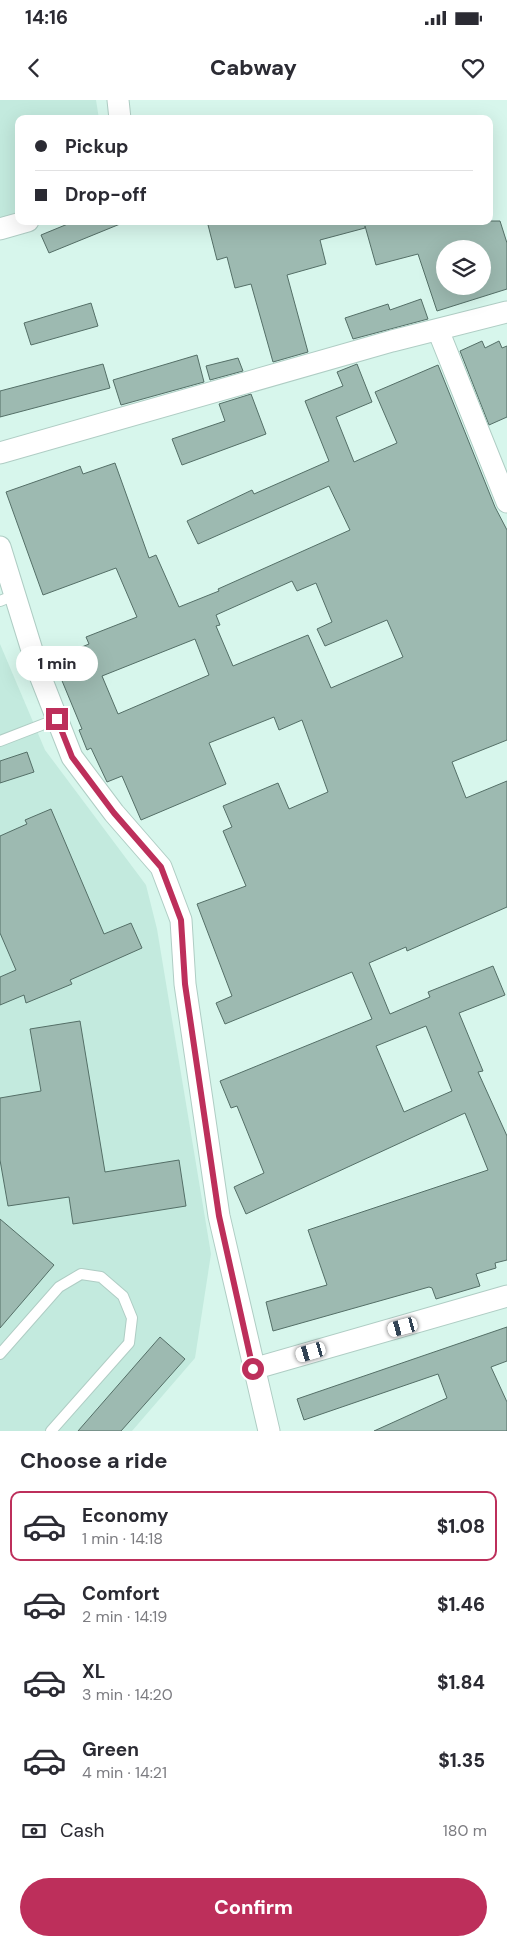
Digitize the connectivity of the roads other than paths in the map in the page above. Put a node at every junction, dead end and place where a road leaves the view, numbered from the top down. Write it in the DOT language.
graph roads {
  1 [pos="118,100"];
  2 [pos="120,115"];
  3 [pos="15,225"];
  4 [pos="0,229"];
  5 [pos="507,312"];
  6 [pos="438,330"];
  7 [pos="0,453"];
  8 [pos="507,502"];
  9 [pos="0,547"];
  10 [pos="8,598"];
  11 [pos="57,719"];
  12 [pos="0,741"];
  13 [pos="507,1296"];
  14 [pos="0,1354"];
  15 [pos="253,1369"];
  16 [pos="51,1431"];
  17 [pos="269,1431"];
  1 -- 2 [label="street"];
  3 -- 4 [label="street"];
  5 -- 6 [label="street"];
  6 -- 7 [label="street"];
  6 -- 8 [label="street"];
  9 -- 10 [label="street"];
  10 -- 11 [label="street"];
  11 -- 12 [label="lane"];
  11 -- 15 [label="street"];
  13 -- 15 [label="street"];
  14 -- 16 [label="lane"];
  15 -- 17 [label="street"];
}
